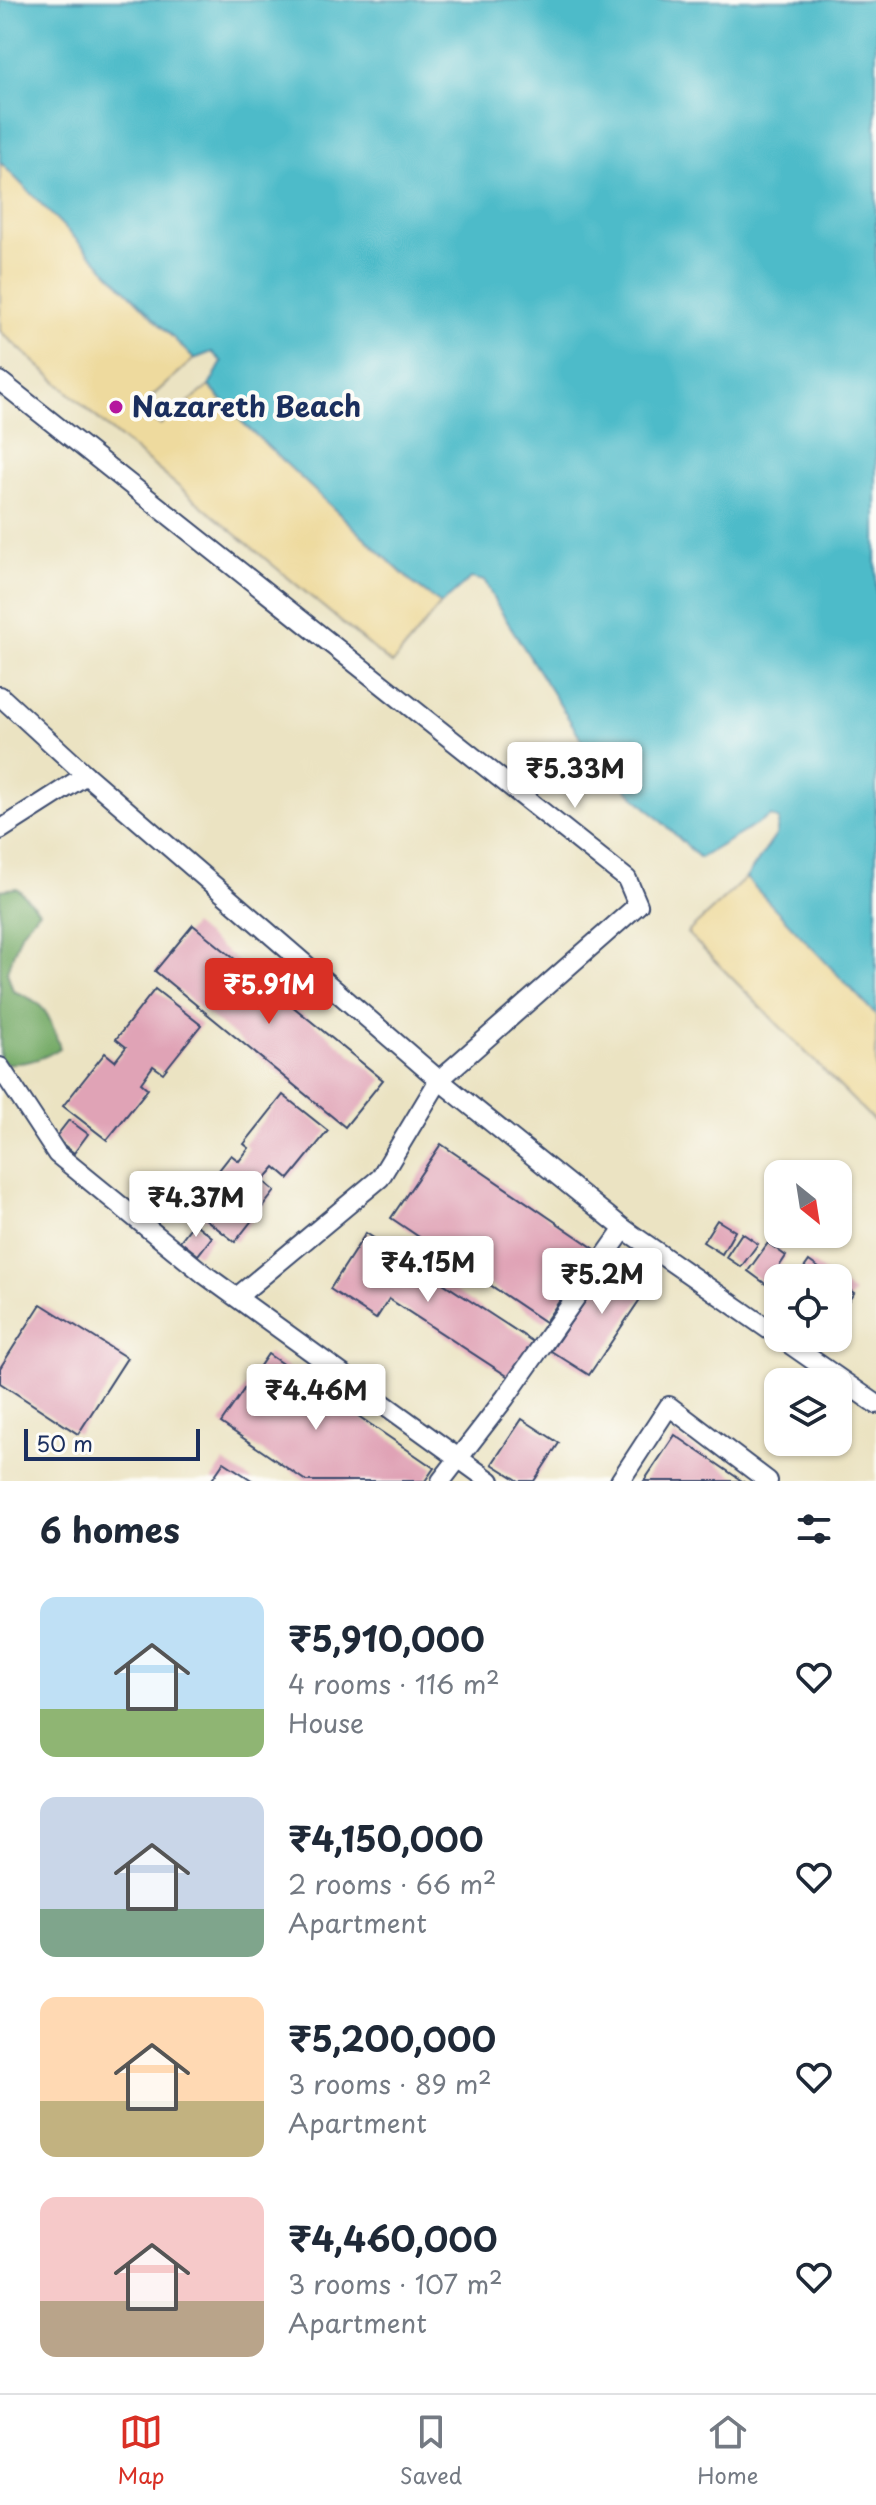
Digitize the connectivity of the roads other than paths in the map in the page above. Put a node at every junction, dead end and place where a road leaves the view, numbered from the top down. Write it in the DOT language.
graph roads {
  1 [pos="0,381"];
  2 [pos="0,696"];
  3 [pos="86,775"];
  4 [pos="0,830"];
  5 [pos="0,1067"];
  6 [pos="439,1080"];
  7 [pos="624,1229"];
  8 [pos="237,1297"];
  9 [pos="764,1326"];
  10 [pos="801,1352"];
  11 [pos="876,1404"];
  12 [pos="460,1458"];
  13 [pos="441,1481"];
  14 [pos="490,1481"];
  15 [pos="620,1481"];
  16 [pos="768,1481"];
  1 -- 6 [label="street"];
  2 -- 3 [label="street"];
  3 -- 4 [label="street"];
  3 -- 6 [label="street"];
  5 -- 8 [label="street"];
  6 -- 7 [label="street"];
  6 -- 8 [label="street"];
  7 -- 9 [label="street"];
  7 -- 12 [label="street"];
  8 -- 12 [label="street"];
  10 -- 11 [label="street"];
  12 -- 13 [label="street"];
  12 -- 14 [label="street"];
  15 -- 16 [label="street"];
}
